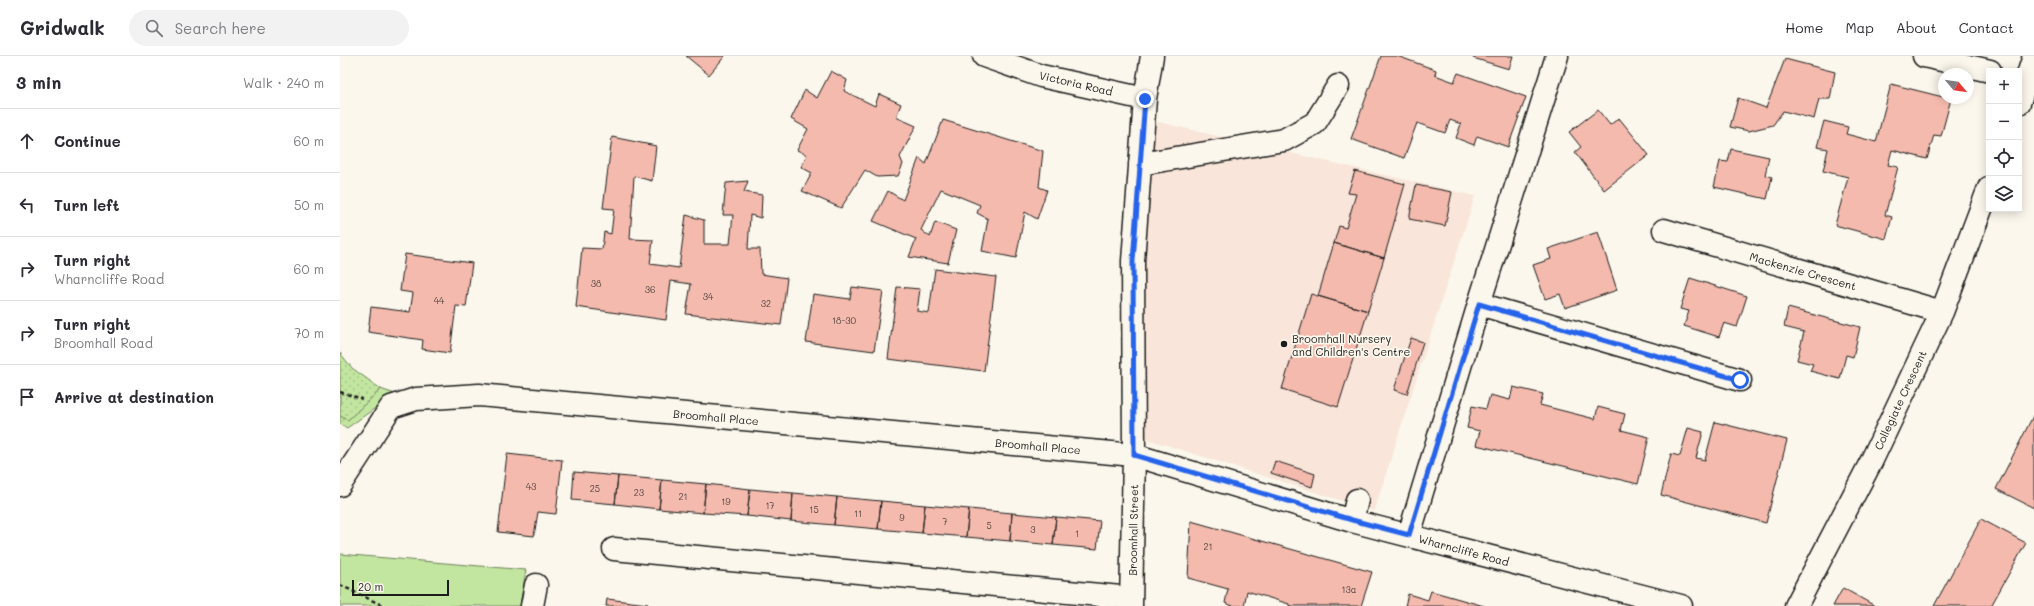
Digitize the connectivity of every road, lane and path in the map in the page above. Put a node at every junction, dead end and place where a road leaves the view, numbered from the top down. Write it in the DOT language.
graph roads {
  1 [pos="984,56"];
  2 [pos="1152,56"];
  3 [pos="1557,56"];
  4 [pos="1924,56"];
  5 [pos="2034,56"];
  6 [pos="1986,70"];
  7 [pos="2023,79"];
  8 [pos="1338,86"];
  9 [pos="1145,99"];
  10 [pos="1140,164"];
  11 [pos="1986,196"];
  12 [pos="1664,230"];
  13 [pos="1479,304"];
  14 [pos="1942,312"];
  15 [pos="1740,380"];
  16 [pos="1134,455"];
  17 [pos="340,485"];
  18 [pos="1409,535"];
  19 [pos="614,549"];
  20 [pos="340,585"];
  21 [pos="536,585"];
  22 [pos="1131,602"];
  23 [pos="384,606"];
  24 [pos="532,606"];
  25 [pos="1681,606"];
  26 [pos="1796,606"];
  1 -- 9 [label="street, Victoria Road"];
  2 -- 9 [label="street, Broomhall Street"];
  3 -- 13 [label="street"];
  4 -- 6 [label="street"];
  5 -- 7 [label="street"];
  8 -- 10 [label="street"];
  9 -- 10 [label="street, Broomhall Street"];
  10 -- 16 [label="street, Broomhall Street"];
  11 -- 14 [label="street, Collegiate Crescent"];
  12 -- 14 [label="street, Mackenzie Crescent"];
  13 -- 15 [label="street"];
  13 -- 18 [label="street"];
  14 -- 26 [label="street, Collegiate Crescent"];
  16 -- 17 [label="street, Broomhall Place"];
  16 -- 18 [label="street, Wharncliffe Road"];
  16 -- 22 [label="street, Broomhall Street"];
  18 -- 25 [label="street, Wharncliffe Road"];
  19 -- 22 [label="street"];
  20 -- 23 [label="path"];
  21 -- 24 [label="street"];
}
